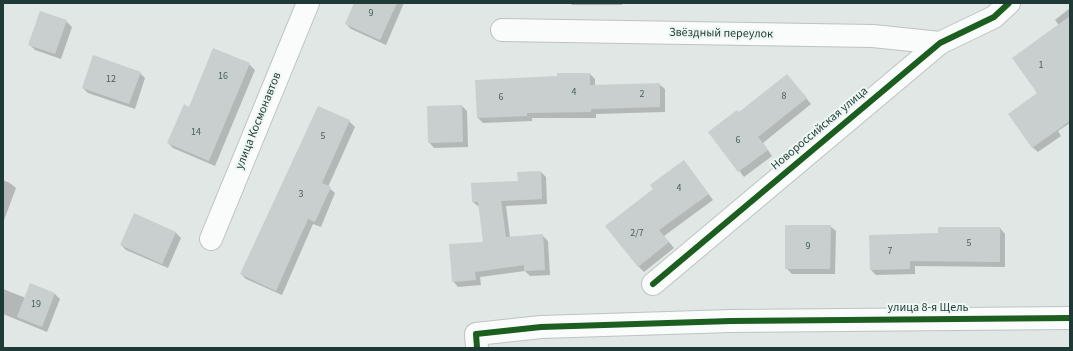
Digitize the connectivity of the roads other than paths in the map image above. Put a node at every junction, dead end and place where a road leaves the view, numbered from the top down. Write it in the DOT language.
graph roads {
  1 [pos="308,3"];
  2 [pos="1009,3"];
  3 [pos="502,30"];
  4 [pos="940,43"];
  5 [pos="211,239"];
  6 [pos="653,284"];
  7 [pos="1070,318"];
  8 [pos="477,348"];
  1 -- 5 [label="street, улица Космонавтов"];
  2 -- 4 [label="street, Новороссийская улица"];
  3 -- 4 [label="street, Звёздный переулок"];
  4 -- 6 [label="street, Новороссийская улица"];
  7 -- 8 [label="street, улица 8-я Щель"];
}
